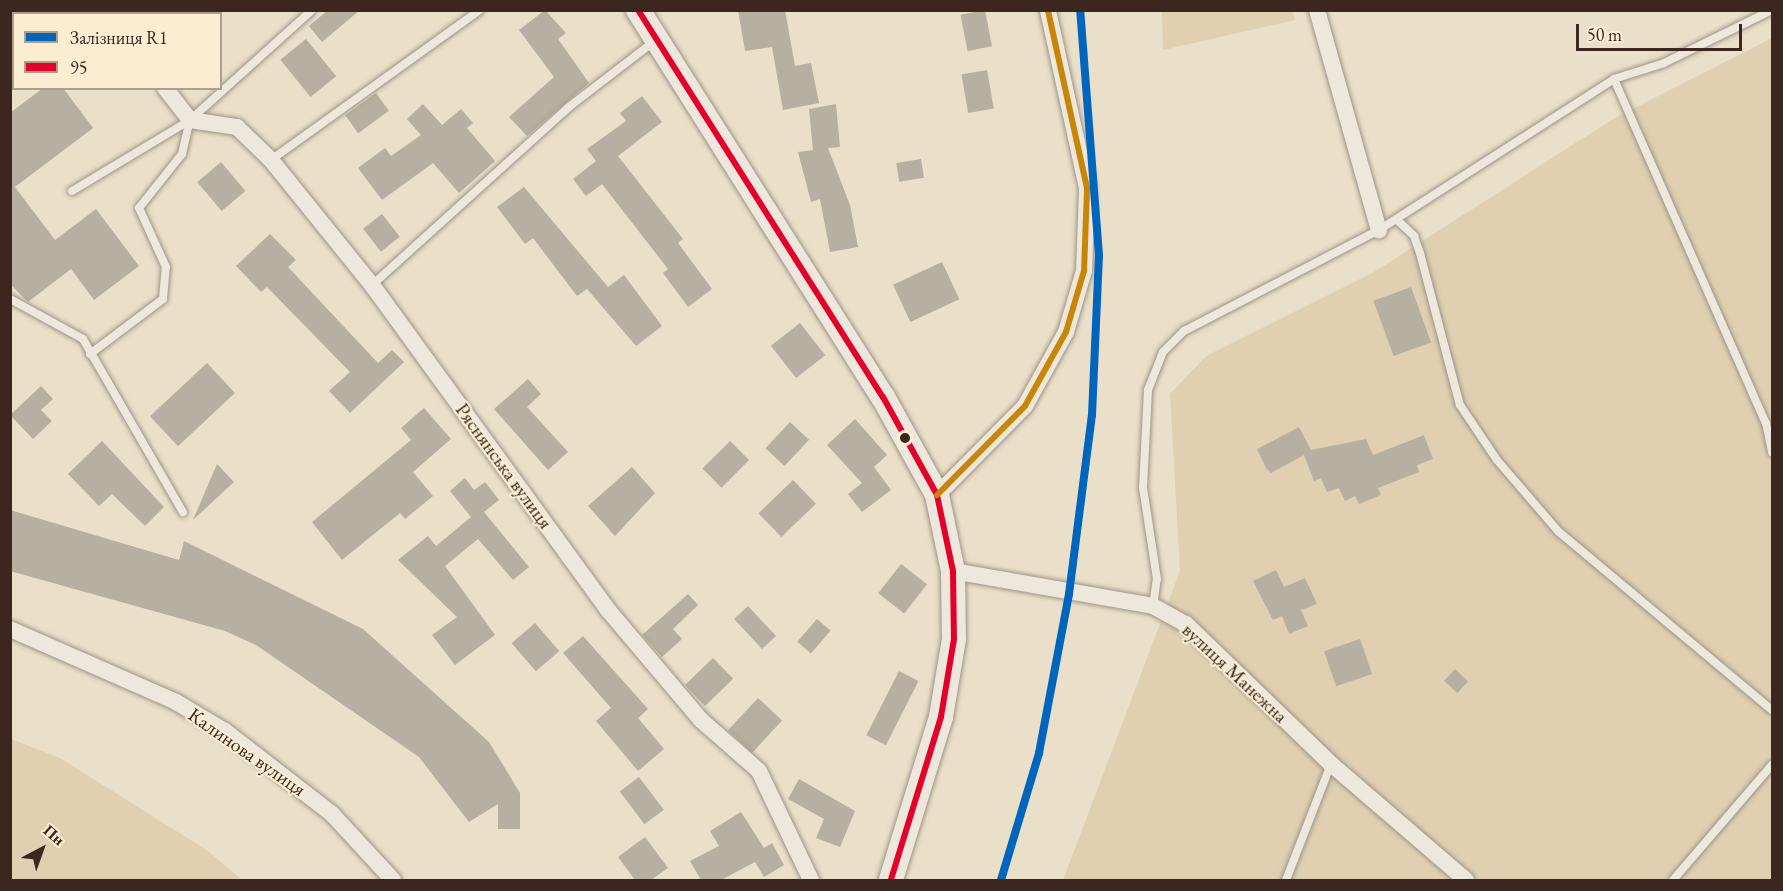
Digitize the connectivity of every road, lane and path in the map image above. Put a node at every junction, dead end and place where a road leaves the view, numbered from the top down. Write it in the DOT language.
graph roads {
  1 [pos="312,10"];
  2 [pos="480,10"];
  3 [pos="638,10"];
  4 [pos="1048,10"];
  5 [pos="1317,10"];
  6 [pos="1773,10"];
  7 [pos="657,40"];
  8 [pos="1614,79"];
  9 [pos="167,90"];
  10 [pos="196,121"];
  11 [pos="271,160"];
  12 [pos="72,191"];
  13 [pos="1396,219"];
  14 [pos="1379,230"];
  15 [pos="372,285"];
  16 [pos="10,299"];
  17 [pos="90,354"];
  18 [pos="1773,452"];
  19 [pos="937,495"];
  20 [pos="183,512"];
  21 [pos="953,571"];
  22 [pos="1153,606"];
  23 [pos="10,629"];
  24 [pos="1773,710"];
  25 [pos="1331,764"];
  26 [pos="1773,765"];
  27 [pos="393,880"];
  28 [pos="811,880"];
  29 [pos="891,880"];
  30 [pos="1286,880"];
  31 [pos="1466,880"];
  32 [pos="1673,880"];
  1 -- 10 [label="lane"];
  2 -- 11 [label="lane"];
  3 -- 7 [label="main road"];
  4 -- 19 [label="street"];
  5 -- 14 [label="street"];
  6 -- 8 [label="lane"];
  7 -- 15 [label="lane"];
  7 -- 19 [label="main road"];
  8 -- 13 [label="lane"];
  8 -- 18 [label="lane"];
  9 -- 10 [label="street"];
  10 -- 11 [label="street, Ряснянська вулиця"];
  10 -- 12 [label="lane"];
  10 -- 17 [label="lane"];
  11 -- 15 [label="street, Ряснянська вулиця"];
  13 -- 14 [label="lane"];
  13 -- 24 [label="lane"];
  14 -- 22 [label="lane"];
  15 -- 28 [label="street, Ряснянська вулиця"];
  16 -- 17 [label="lane"];
  17 -- 20 [label="lane"];
  19 -- 21 [label="main road"];
  21 -- 22 [label="street, вулиця Манежна"];
  21 -- 29 [label="main road"];
  22 -- 25 [label="street, вулиця Манежна"];
  23 -- 27 [label="street, Калинова вулиця"];
  25 -- 30 [label="lane"];
  25 -- 31 [label="street, вулиця Манежна"];
  26 -- 32 [label="lane"];
}
